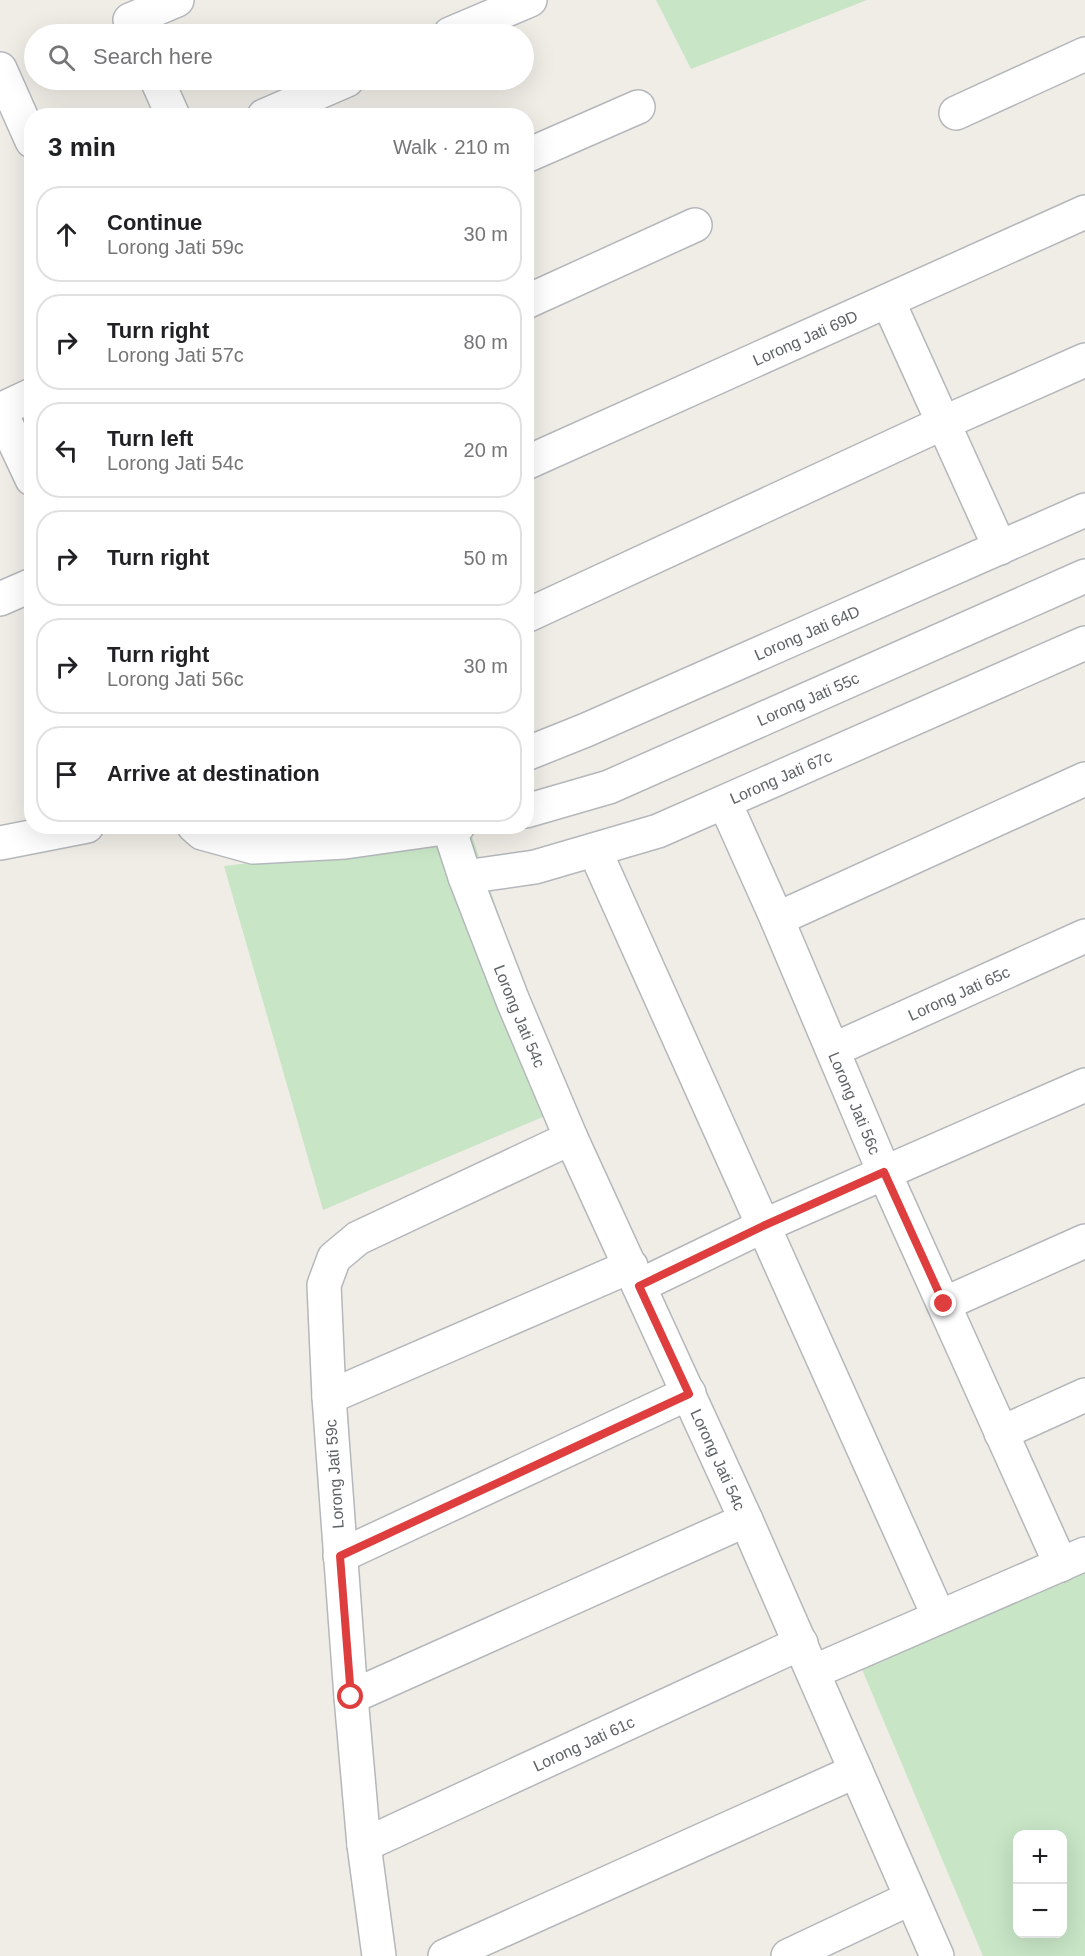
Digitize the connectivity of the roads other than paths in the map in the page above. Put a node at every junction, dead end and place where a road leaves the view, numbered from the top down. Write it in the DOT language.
graph roads {
  1 [pos="177,0"];
  2 [pos="530,0"];
  3 [pos="129,18"];
  4 [pos="474,24"];
  5 [pos="1085,54"];
  6 [pos="0,69"];
  7 [pos="161,90"];
  8 [pos="324,90"];
  9 [pos="638,106"];
  10 [pos="169,108"];
  11 [pos="282,108"];
  12 [pos="956,113"];
  13 [pos="24,123"];
  14 [pos="534,152"];
  15 [pos="1085,212"];
  16 [pos="695,225"];
  17 [pos="534,298"];
  18 [pos="888,301"];
  19 [pos="1085,360"];
  20 [pos="24,399"];
  21 [pos="0,410"];
  22 [pos="943,423"];
  23 [pos="8,448"];
  24 [pos="534,458"];
  25 [pos="24,469"];
  26 [pos="1085,510"];
  27 [pos="1000,548"];
  28 [pos="1085,576"];
  29 [pos="24,588"];
  30 [pos="0,599"];
  31 [pos="534,612"];
  32 [pos="1085,643"];
  33 [pos="534,751"];
  34 [pos="1085,779"];
  35 [pos="725,803"];
  36 [pos="534,809"];
  37 [pos="46,834"];
  38 [pos="210,834"];
  39 [pos="341,834"];
  40 [pos="455,834"];
  41 [pos="0,843"];
  42 [pos="595,851"];
  43 [pos="465,876"];
  44 [pos="777,919"];
  45 [pos="1085,936"];
  46 [pos="832,1050"];
  47 [pos="1085,1085"];
  48 [pos="571,1138"];
  49 [pos="884,1172"];
  50 [pos="763,1226"];
  51 [pos="1085,1241"];
  52 [pos="635,1276"];
  53 [pos="944,1304"];
  54 [pos="689,1394"];
  55 [pos="1085,1395"];
  56 [pos="329,1397"];
  57 [pos="1001,1433"];
  58 [pos="746,1520"];
  59 [pos="340,1556"];
  60 [pos="1073,1560"];
  61 [pos="939,1617"];
  62 [pos="807,1658"];
  63 [pos="351,1697"];
  64 [pos="856,1771"];
  65 [pos="364,1845"];
  66 [pos="911,1898"];
  67 [pos="379,1956"];
  68 [pos="445,1956"];
  69 [pos="788,1956"];
  70 [pos="938,1956"];
  1 -- 3 [label="street"];
  2 -- 4 [label="street"];
  5 -- 12 [label="street"];
  6 -- 13 [label="street"];
  7 -- 10 [label="street"];
  8 -- 11 [label="street"];
  9 -- 14 [label="street"];
  15 -- 18 [label="street, Lorong Jati 69D"];
  16 -- 17 [label="street"];
  18 -- 22 [label="street"];
  18 -- 24 [label="street, Lorong Jati 69D"];
  19 -- 22 [label="street"];
  20 -- 21 [label="street"];
  21 -- 23 [label="street"];
  22 -- 27 [label="street"];
  22 -- 31 [label="street"];
  23 -- 25 [label="street"];
  26 -- 27 [label="street, Lorong Jati 64D"];
  27 -- 33 [label="street, Lorong Jati 64D"];
  28 -- 36 [label="street, Lorong Jati 55c"];
  29 -- 30 [label="street"];
  32 -- 35 [label="street, Lorong Jati 67c"];
  34 -- 44 [label="street"];
  35 -- 42 [label="street, Lorong Jati 67c"];
  35 -- 44 [label="street, Lorong Jati 56c"];
  37 -- 41 [label="street"];
  38 -- 39 [label="street"];
  40 -- 43 [label="street, Lorong Jati 54c"];
  42 -- 43 [label="street, Lorong Jati 67c"];
  42 -- 50 [label="street"];
  43 -- 48 [label="street, Lorong Jati 54c"];
  44 -- 46 [label="street, Lorong Jati 56c"];
  45 -- 46 [label="street, Lorong Jati 65c"];
  46 -- 49 [label="street, Lorong Jati 56c"];
  47 -- 49 [label="street"];
  48 -- 52 [label="street, Lorong Jati 54c"];
  48 -- 56 [label="street, Lorong Jati 59c"];
  49 -- 50 [label="street"];
  49 -- 53 [label="street, Lorong Jati 56c"];
  50 -- 52 [label="street"];
  50 -- 61 [label="street"];
  51 -- 53 [label="street"];
  52 -- 54 [label="street, Lorong Jati 54c"];
  52 -- 56 [label="street"];
  53 -- 57 [label="street, Lorong Jati 56c"];
  54 -- 58 [label="street, Lorong Jati 54c"];
  54 -- 59 [label="street"];
  55 -- 57 [label="street"];
  56 -- 59 [label="street, Lorong Jati 59c"];
  57 -- 60 [label="street, Lorong Jati 56c"];
  58 -- 62 [label="street, Lorong Jati 54c"];
  58 -- 63 [label="street"];
  59 -- 63 [label="street, Lorong Jati 59c"];
  60 -- 61 [label="street, Lorong Jati 61c"];
  61 -- 62 [label="street, Lorong Jati 61c"];
  62 -- 64 [label="street, Lorong Jati 54c"];
  62 -- 65 [label="street, Lorong Jati 61c"];
  63 -- 65 [label="street, Lorong Jati 59c"];
  64 -- 66 [label="street, Lorong Jati 54c"];
  64 -- 68 [label="street"];
  65 -- 67 [label="street, Lorong Jati 59c"];
  66 -- 69 [label="street"];
  66 -- 70 [label="street, Lorong Jati 54c"];
}
